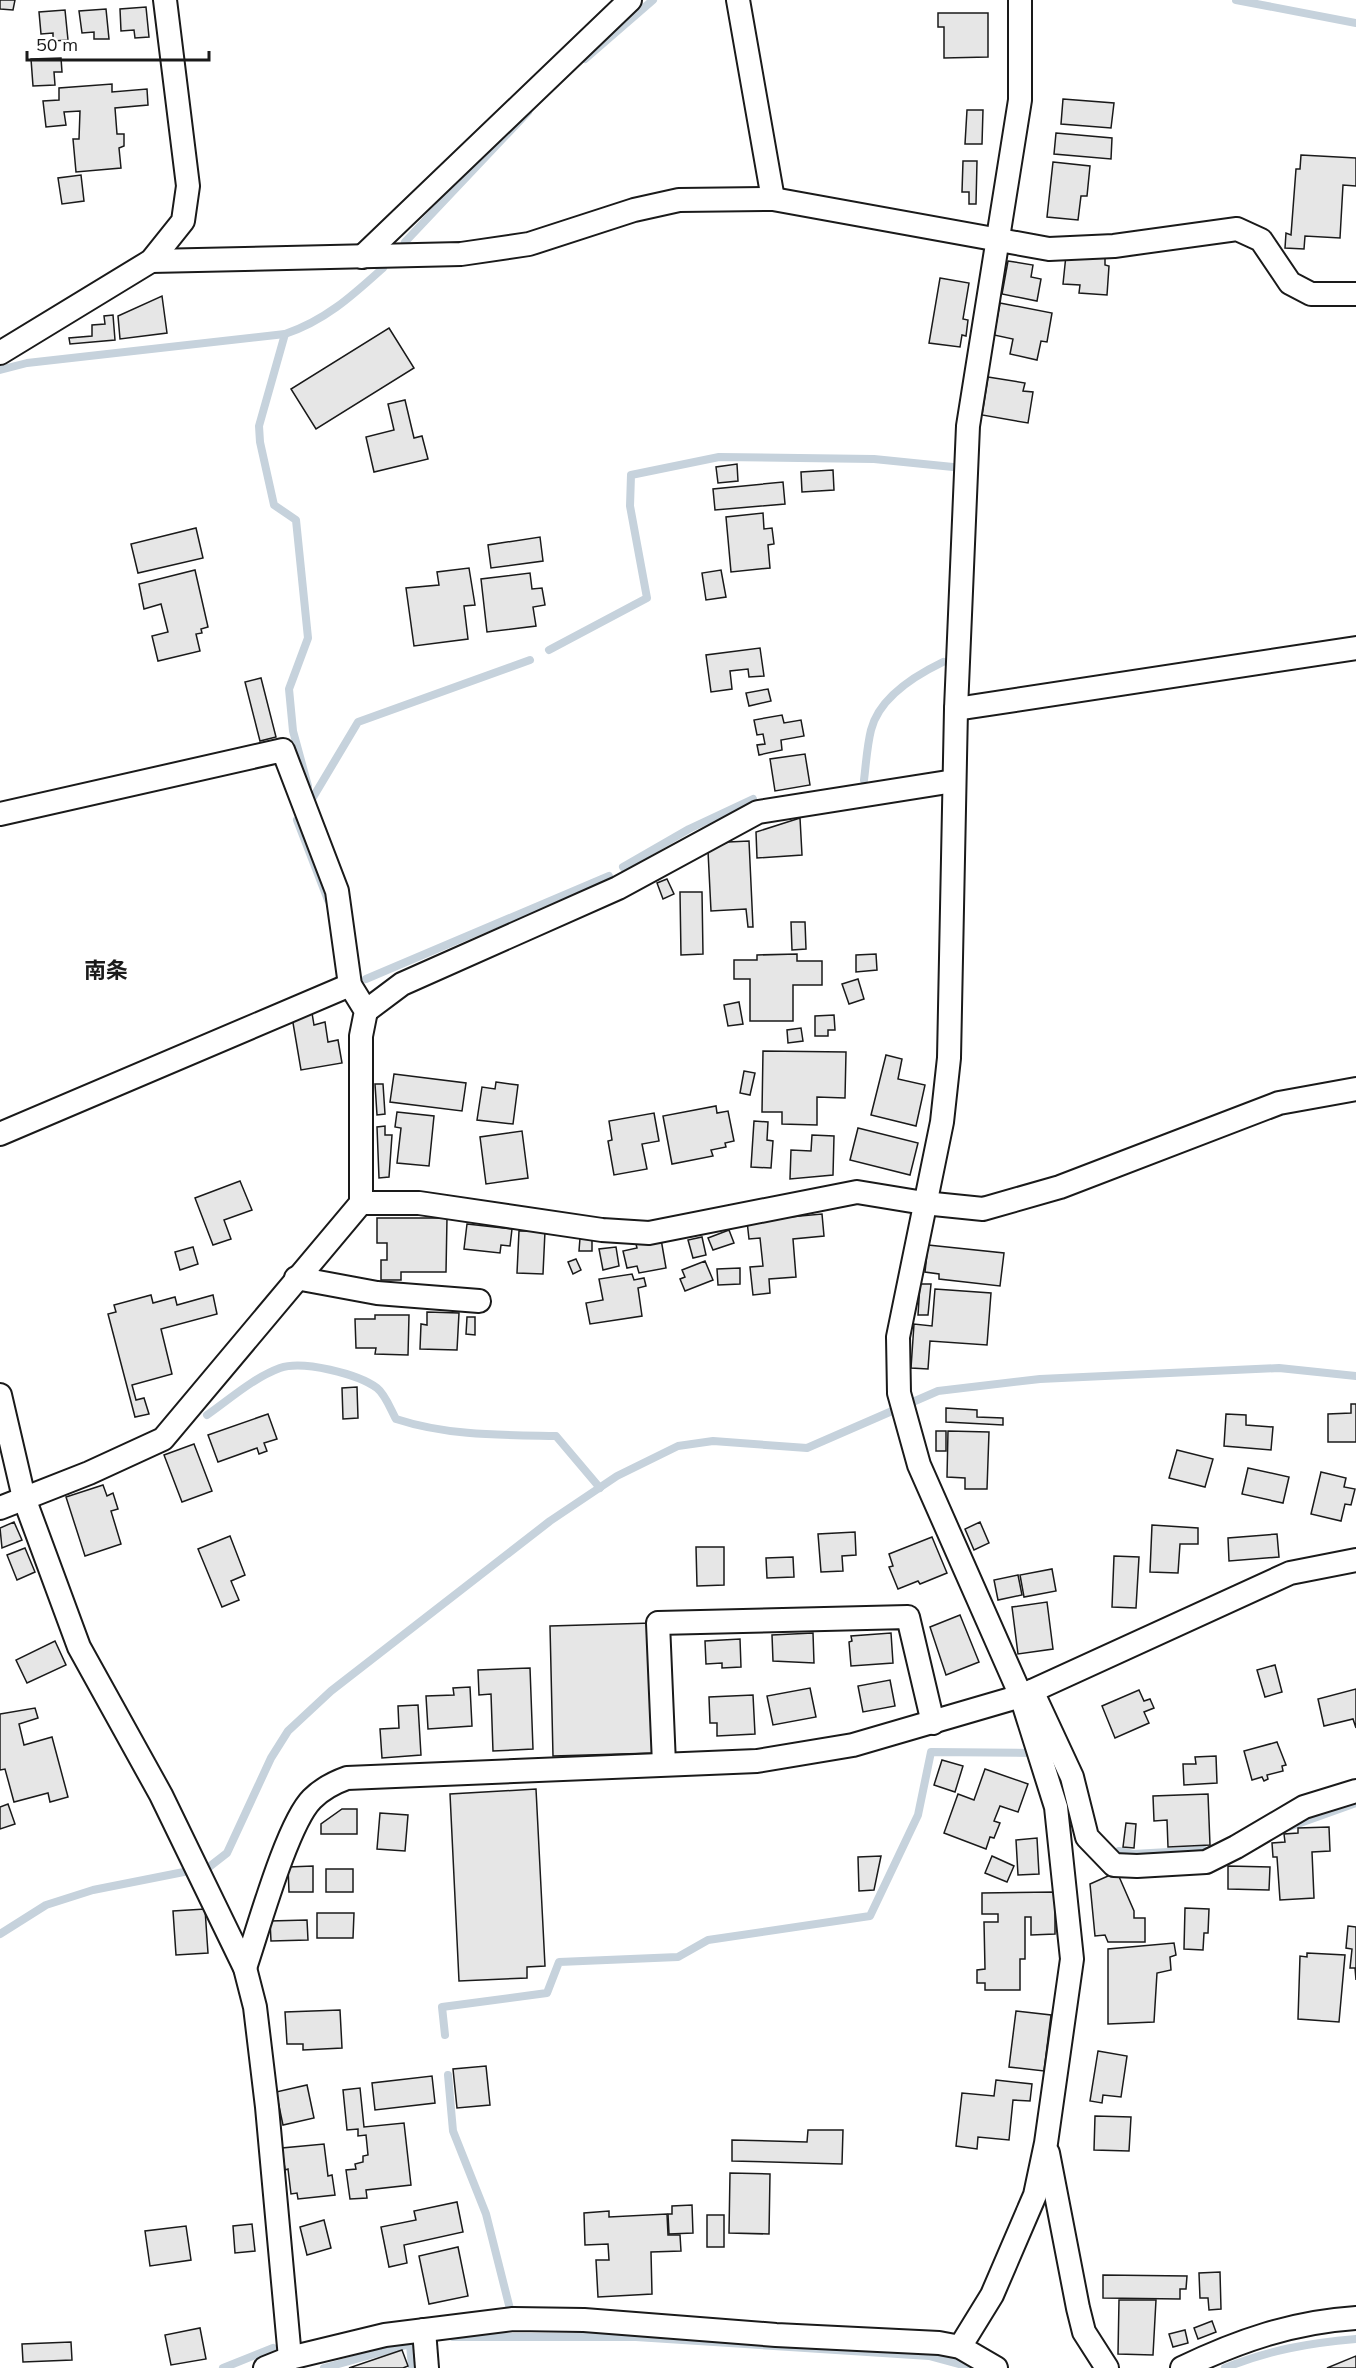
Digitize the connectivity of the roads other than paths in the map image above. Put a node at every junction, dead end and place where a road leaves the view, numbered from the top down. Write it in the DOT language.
graph roads {
  1 [pos="165,0"];
  2 [pos="630,0"];
  3 [pos="738,0"];
  4 [pos="1020,0"];
  5 [pos="773,199"];
  6 [pos="999,242"];
  7 [pos="362,257"];
  8 [pos="151,261"];
  9 [pos="1356,294"];
  10 [pos="0,353"];
  11 [pos="1356,648"];
  12 [pos="956,709"];
  13 [pos="954,781"];
  14 [pos="0,814"];
  15 [pos="350,985"];
  16 [pos="366,1011"];
  17 [pos="1356,1089"];
  18 [pos="0,1134"];
  19 [pos="361,1203"];
  20 [pos="924,1203"];
  21 [pos="296,1278"];
  22 [pos="479,1301"];
  23 [pos="0,1395"];
  24 [pos="24,1498"];
  25 [pos="0,1508"];
  26 [pos="1356,1560"];
  27 [pos="1027,1694"];
  28 [pos="933,1723"];
  29 [pos="664,1764"];
  30 [pos="1356,1791"];
  31 [pos="245,1968"];
  32 [pos="1046,2143"];
  33 [pos="1356,2318"];
  34 [pos="424,2330"];
  35 [pos="960,2347"];
  36 [pos="290,2358"];
  37 [pos="265,2368"];
  38 [pos="427,2368"];
  39 [pos="996,2368"];
  40 [pos="1107,2368"];
  41 [pos="1182,2368"];
  1 -- 8 [label="street"];
  2 -- 7 [label="street"];
  3 -- 5 [label="street"];
  4 -- 6 [label="street"];
  5 -- 6 [label="street"];
  5 -- 7 [label="street"];
  6 -- 9 [label="street"];
  6 -- 12 [label="street"];
  7 -- 8 [label="street"];
  8 -- 10 [label="street"];
  11 -- 12 [label="street"];
  12 -- 13 [label="street"];
  13 -- 16 [label="street"];
  13 -- 20 [label="street"];
  14 -- 15 [label="street"];
  15 -- 16 [label="street"];
  15 -- 18 [label="street"];
  16 -- 19 [label="street"];
  17 -- 20 [label="street"];
  19 -- 20 [label="street"];
  19 -- 21 [label="street"];
  20 -- 27 [label="street"];
  21 -- 22 [label="street"];
  21 -- 24 [label="street"];
  23 -- 24 [label="street"];
  24 -- 25 [label="street"];
  24 -- 31 [label="street"];
  26 -- 27 [label="street"];
  27 -- 28 [label="street"];
  27 -- 30 [label="street"];
  27 -- 32 [label="street"];
  28 -- 29 [label="street"];
  28 -- 29 [label="street"];
  29 -- 31 [label="street"];
  31 -- 36 [label="street"];
  32 -- 35 [label="street"];
  32 -- 40 [label="street"];
  33 -- 41 [label="street"];
  34 -- 35 [label="street"];
  34 -- 36 [label="street"];
  34 -- 38 [label="street"];
  35 -- 39 [label="street"];
  36 -- 37 [label="street"];
}
